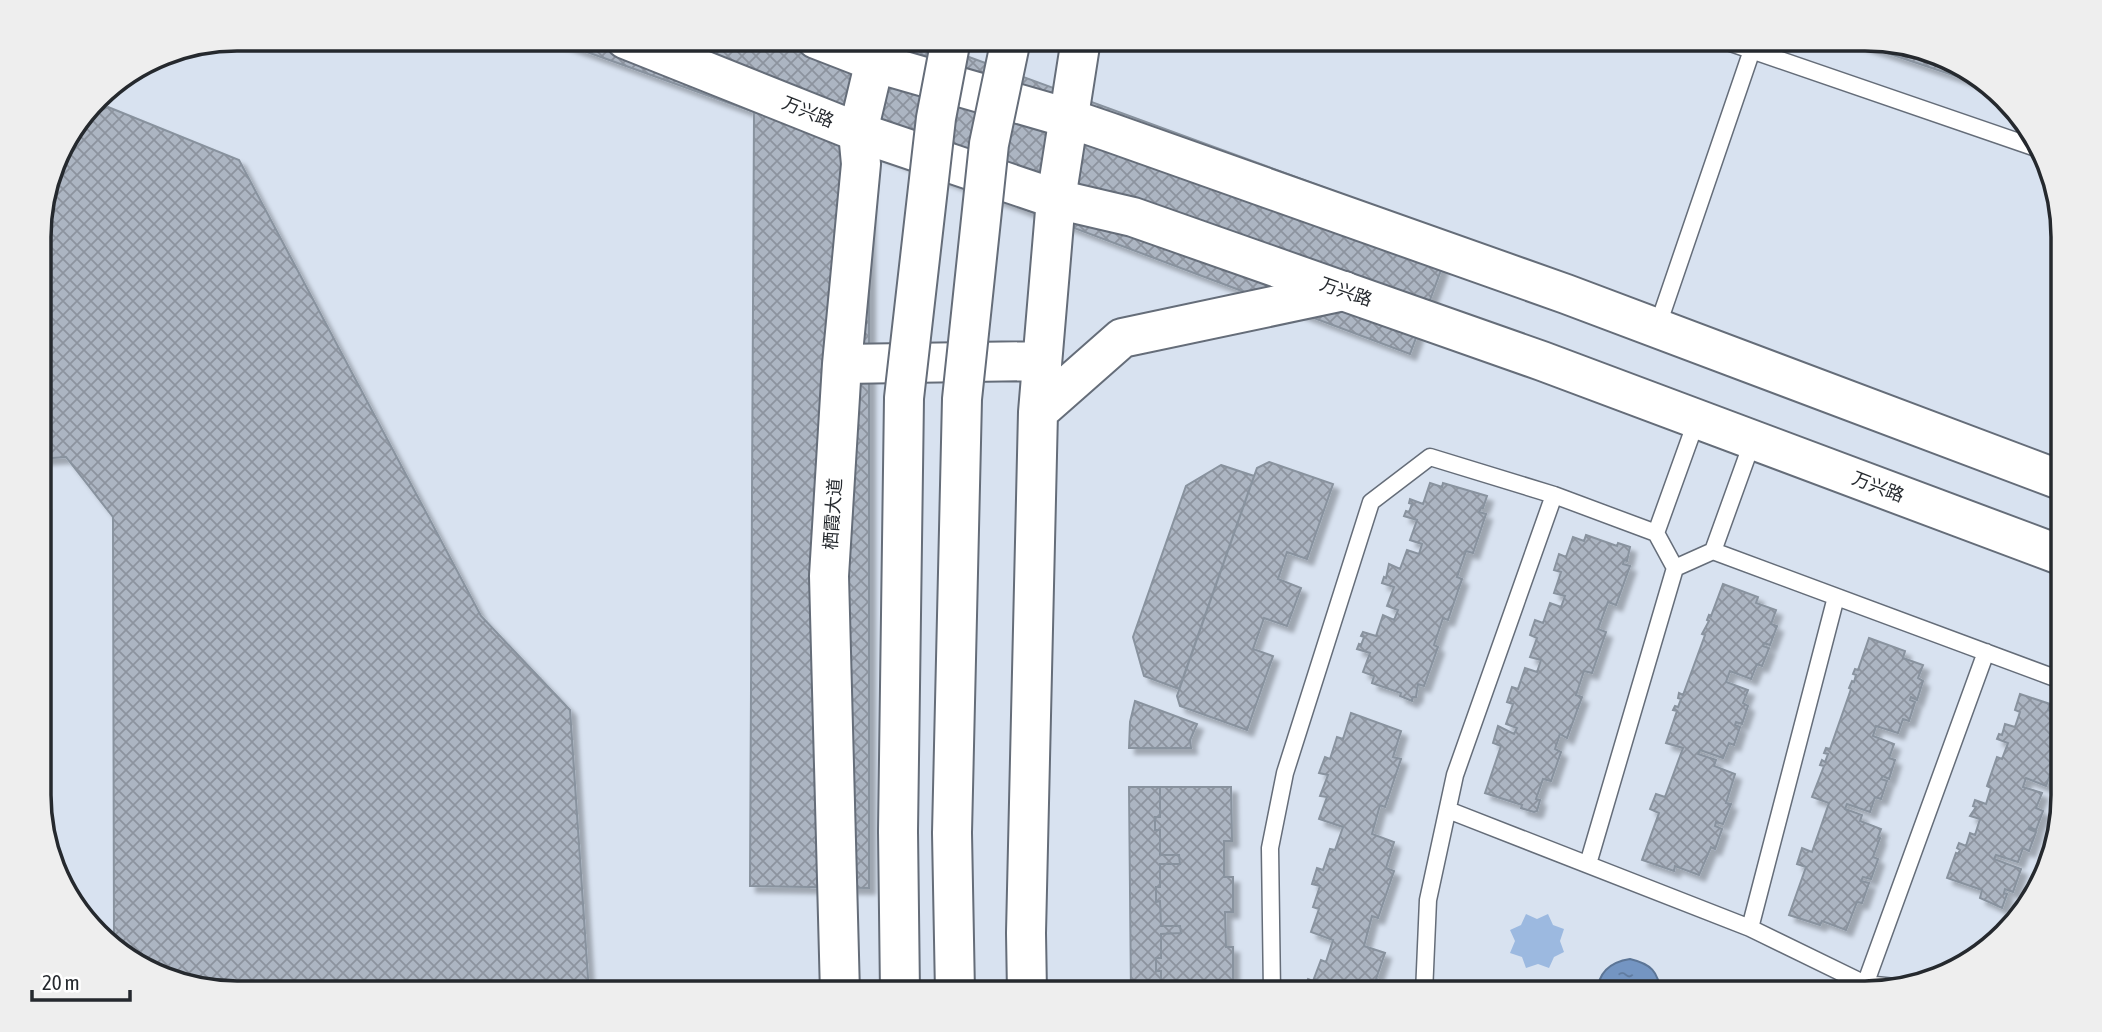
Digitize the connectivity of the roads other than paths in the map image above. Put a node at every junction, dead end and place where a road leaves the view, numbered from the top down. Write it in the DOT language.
graph roads {
  1 [pos="657,51"];
  2 [pos="878,51"];
  3 [pos="881,51"];
  4 [pos="949,51"];
  5 [pos="1009,51"];
  6 [pos="1079,51"];
  7 [pos="1752,51"];
  8 [pos="1755,51"];
  9 [pos="1068,118"];
  10 [pos="858,132"];
  11 [pos="2026,145"];
  12 [pos="1056,200"];
  13 [pos="1344,291"];
  14 [pos="1657,328"];
  15 [pos="1042,361"];
  16 [pos="842,364"];
  17 [pos="1038,411"];
  18 [pos="1697,419"];
  19 [pos="1753,440"];
  20 [pos="2051,476"];
  21 [pos="1554,495"];
  22 [pos="1656,533"];
  23 [pos="1713,551"];
  24 [pos="2051,552"];
  25 [pos="1675,568"];
  26 [pos="1836,597"];
  27 [pos="1986,652"];
  28 [pos="2051,676"];
  29 [pos="1448,810"];
  30 [pos="1588,864"];
  31 [pos="1750,928"];
  32 [pos="840,981"];
  33 [pos="900,981"];
  34 [pos="955,981"];
  35 [pos="1027,981"];
  36 [pos="1272,981"];
  37 [pos="1425,981"];
  38 [pos="1850,981"];
  39 [pos="1866,981"];
  1 -- 10 [label="main road, 万兴路"];
  2 -- 10 [label="main road, 栖霞大道"];
  3 -- 9 [label="main road"];
  4 -- 33 [label="main road, bridge"];
  5 -- 34 [label="main road, bridge"];
  6 -- 9 [label="main road"];
  7 -- 14 [label="lane"];
  8 -- 11 [label="lane"];
  9 -- 12 [label="main road"];
  9 -- 14 [label="main road"];
  10 -- 12 [label="main road, 万兴路"];
  10 -- 16 [label="main road, 栖霞大道"];
  12 -- 13 [label="main road, 万兴路"];
  12 -- 15 [label="main road"];
  13 -- 17 [label="main road"];
  13 -- 18 [label="main road, 万兴路"];
  14 -- 20 [label="main road"];
  15 -- 16 [label="main road"];
  15 -- 17 [label="main road"];
  16 -- 32 [label="main road, 栖霞大道"];
  17 -- 35 [label="main road"];
  18 -- 19 [label="main road, 万兴路"];
  18 -- 22 [label="lane"];
  19 -- 23 [label="lane"];
  19 -- 24 [label="main road, 万兴路"];
  21 -- 22 [label="lane"];
  21 -- 29 [label="lane"];
  21 -- 36 [label="lane"];
  22 -- 25 [label="lane"];
  23 -- 25 [label="lane"];
  23 -- 26 [label="lane"];
  25 -- 30 [label="lane"];
  26 -- 27 [label="lane"];
  26 -- 31 [label="lane"];
  27 -- 28 [label="lane"];
  27 -- 39 [label="lane"];
  29 -- 30 [label="lane"];
  29 -- 37 [label="lane"];
  30 -- 31 [label="lane"];
  31 -- 38 [label="lane"];
}
